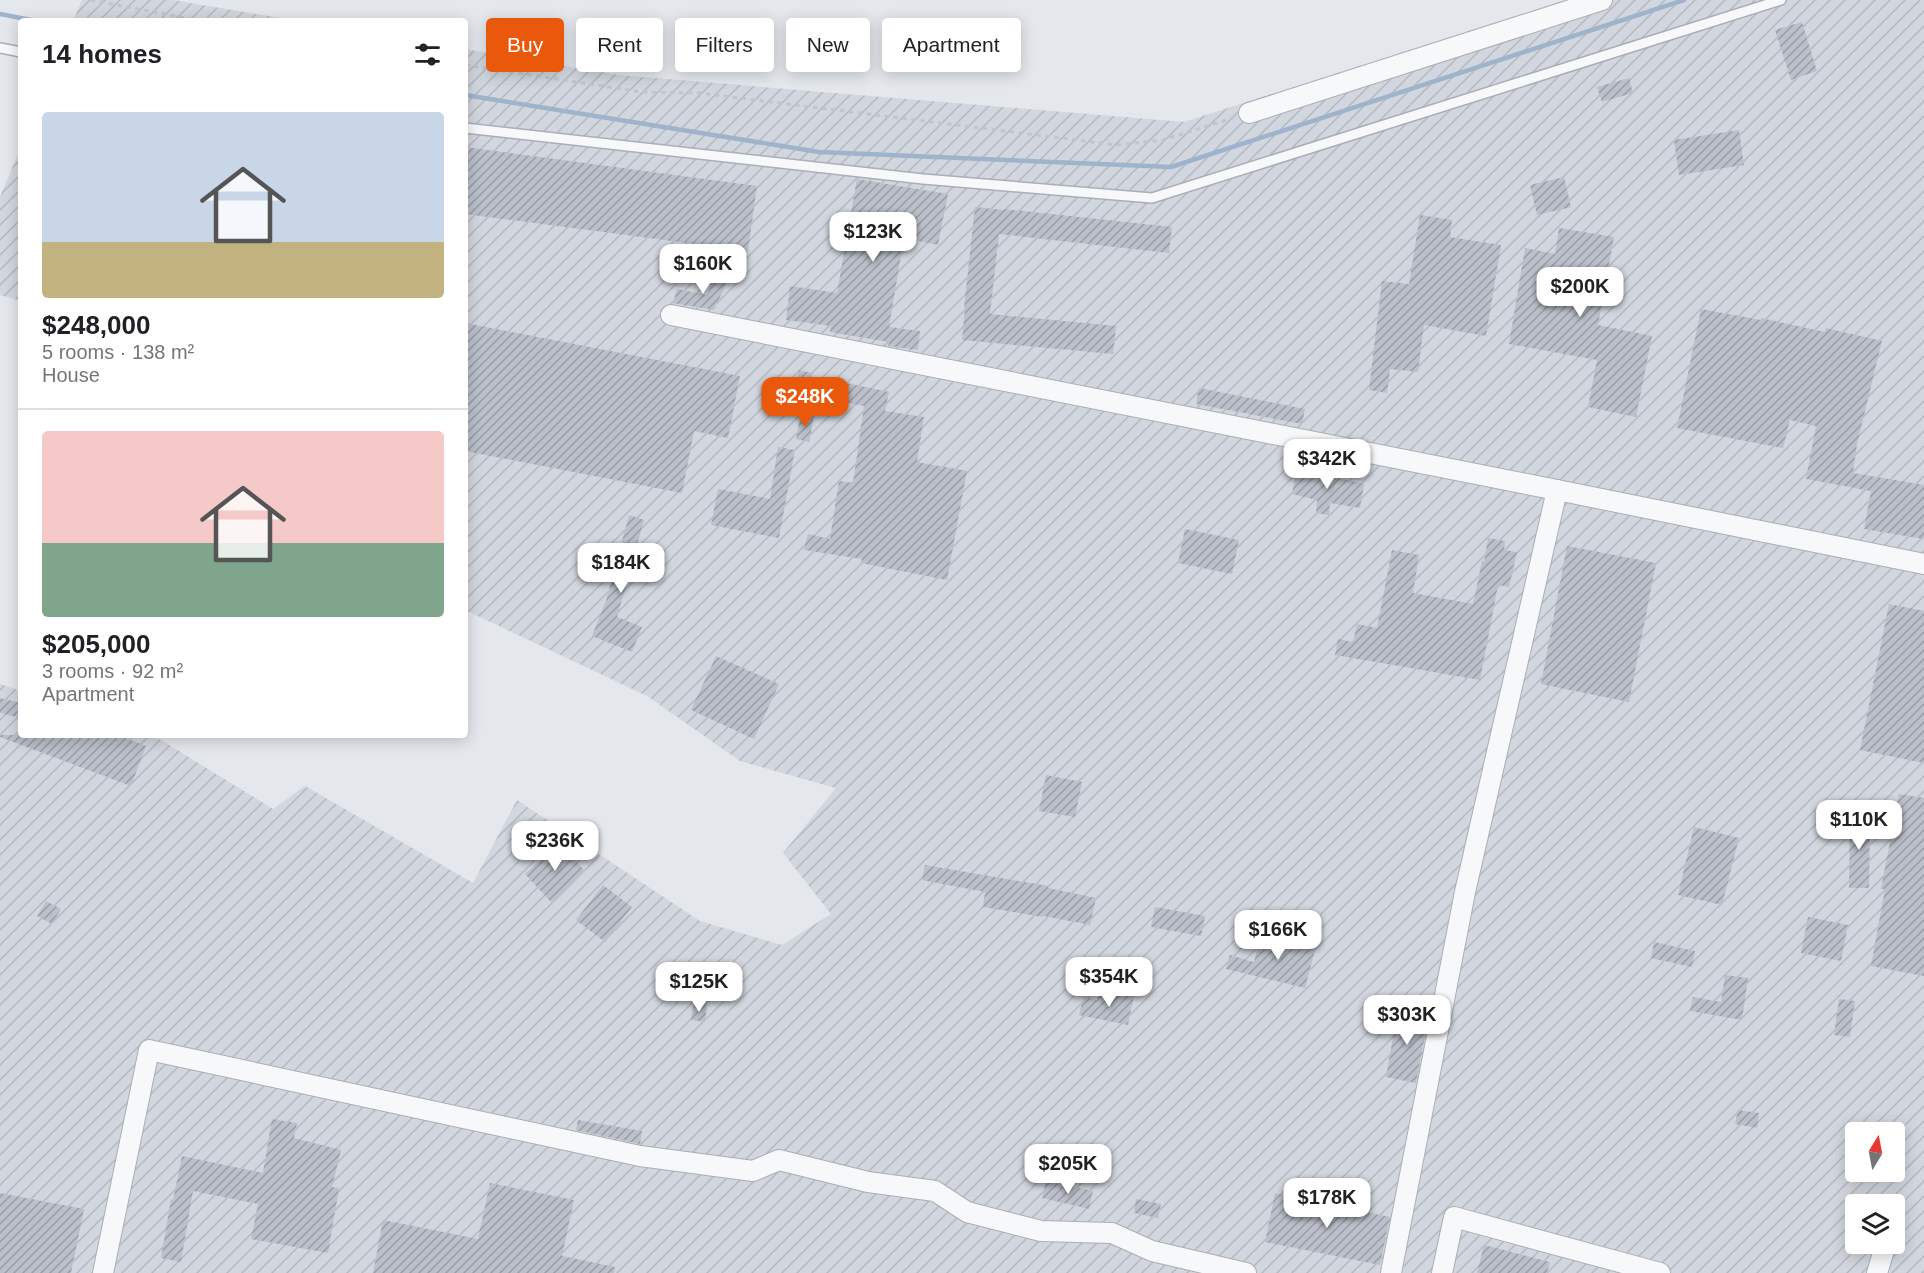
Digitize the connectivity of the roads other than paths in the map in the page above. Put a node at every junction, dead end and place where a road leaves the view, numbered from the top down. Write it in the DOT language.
graph roads {
  1 [pos="1602,0"];
  2 [pos="1781,0"];
  3 [pos="0,48"];
  4 [pos="18,51"];
  5 [pos="1249,113"];
  6 [pos="468,128"];
  7 [pos="672,315"];
  8 [pos="1557,490"];
  9 [pos="1924,564"];
  10 [pos="1883,1254"];
  11 [pos="103,1273"];
  12 [pos="1246,1273"];
  13 [pos="1391,1273"];
  14 [pos="1442,1273"];
  15 [pos="1660,1273"];
  16 [pos="1877,1273"];
  1 -- 5 [label="street"];
  2 -- 6 [label="lane"];
  3 -- 4 [label="lane"];
  7 -- 8 [label="street"];
  8 -- 9 [label="street"];
  8 -- 13 [label="street"];
  10 -- 16 [label="street"];
  11 -- 12 [label="street"];
  14 -- 15 [label="street"];
}
